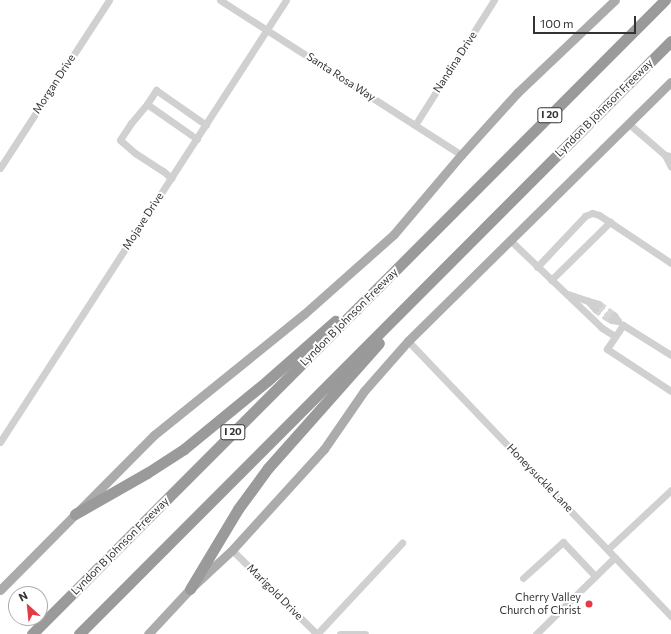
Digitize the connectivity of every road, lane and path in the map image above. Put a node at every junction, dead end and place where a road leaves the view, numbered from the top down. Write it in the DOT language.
graph roads {
  1 [pos="109,0"];
  2 [pos="220,0"];
  3 [pos="286,0"];
  4 [pos="494,0"];
  5 [pos="615,0"];
  6 [pos="665,0"];
  7 [pos="267,30"];
  8 [pos="671,40"];
  9 [pos="671,82"];
  10 [pos="147,104"];
  11 [pos="629,124"];
  12 [pos="415,125"];
  13 [pos="206,126"];
  14 [pos="197,139"];
  15 [pos="461,155"];
  16 [pos="668,155"];
  17 [pos="671,167"];
  18 [pos="0,168"];
  19 [pos="171,178"];
  20 [pos="610,222"];
  21 [pos="434,231"];
  22 [pos="511,241"];
  23 [pos="457,255"];
  24 [pos="671,263"];
  25 [pos="537,268"];
  26 [pos="551,280"];
  27 [pos="564,293"];
  28 [pos="597,307"];
  29 [pos="615,336"];
  30 [pos="408,341"];
  31 [pos="671,355"];
  32 [pos="671,390"];
  33 [pos="0,442"];
  34 [pos="671,490"];
  35 [pos="75,514"];
  36 [pos="402,542"];
  37 [pos="608,549"];
  38 [pos="232,550"];
  39 [pos="615,557"];
  40 [pos="595,576"];
  41 [pos="523,578"];
  42 [pos="190,589"];
  43 [pos="0,590"];
  44 [pos="671,616"];
  45 [pos="32,634"];
  46 [pos="79,634"];
  47 [pos="148,634"];
  48 [pos="317,634"];
  49 [pos="340,634"];
  50 [pos="365,634"];
  51 [pos="536,634"];
  1 -- 18 [label="street, Morgan Drive"];
  2 -- 7 [label="street, Santa Rosa Way"];
  3 -- 7 [label="street, Mojave Drive"];
  4 -- 12 [label="street, Nandina Drive"];
  5 -- 15 [label="main road"];
  6 -- 21 [label="highway, Lyndon B Johnson Freeway / I 20"];
  7 -- 12 [label="street, Santa Rosa Way"];
  7 -- 13 [label="street, Mojave Drive"];
  8 -- 23 [label="highway, Lyndon B Johnson Freeway"];
  9 -- 11 [label="main road"];
  10 -- 13 [label="street"];
  10 -- 14 [label="street"];
  10 -- 19 [label="street"];
  11 -- 16 [label="street"];
  11 -- 22 [label="main road"];
  12 -- 15 [label="street, Santa Rosa Way"];
  13 -- 14 [label="street, Mojave Drive"];
  14 -- 19 [label="street, Mojave Drive"];
  15 -- 35 [label="main road"];
  16 -- 17 [label="street"];
  19 -- 33 [label="street, Mojave Drive"];
  20 -- 24 [label="street"];
  20 -- 25 [label="street"];
  20 -- 26 [label="street"];
  21 -- 35 [label="highway"];
  21 -- 45 [label="highway, Lyndon B Johnson Freeway / I 20"];
  22 -- 25 [label="street"];
  22 -- 30 [label="main road"];
  23 -- 42 [label="highway"];
  23 -- 46 [label="highway, Lyndon B Johnson Freeway"];
  25 -- 26 [label="street"];
  26 -- 27 [label="street"];
  27 -- 28 [label="street"];
  27 -- 29 [label="street"];
  29 -- 31 [label="street"];
  29 -- 32 [label="street"];
  30 -- 37 [label="street, Honeysuckle Lane"];
  30 -- 38 [label="main road"];
  34 -- 37 [label="street"];
  35 -- 43 [label="main road"];
  36 -- 48 [label="street"];
  37 -- 39 [label="street, Honeysuckle Lane"];
  38 -- 42 [label="main road"];
  38 -- 48 [label="street, Marigold Drive"];
  39 -- 40 [label="street"];
  39 -- 44 [label="street, Honeysuckle Lane"];
  40 -- 41 [label="street"];
  40 -- 51 [label="street"];
  42 -- 47 [label="main road"];
  49 -- 50 [label="street"];
}
